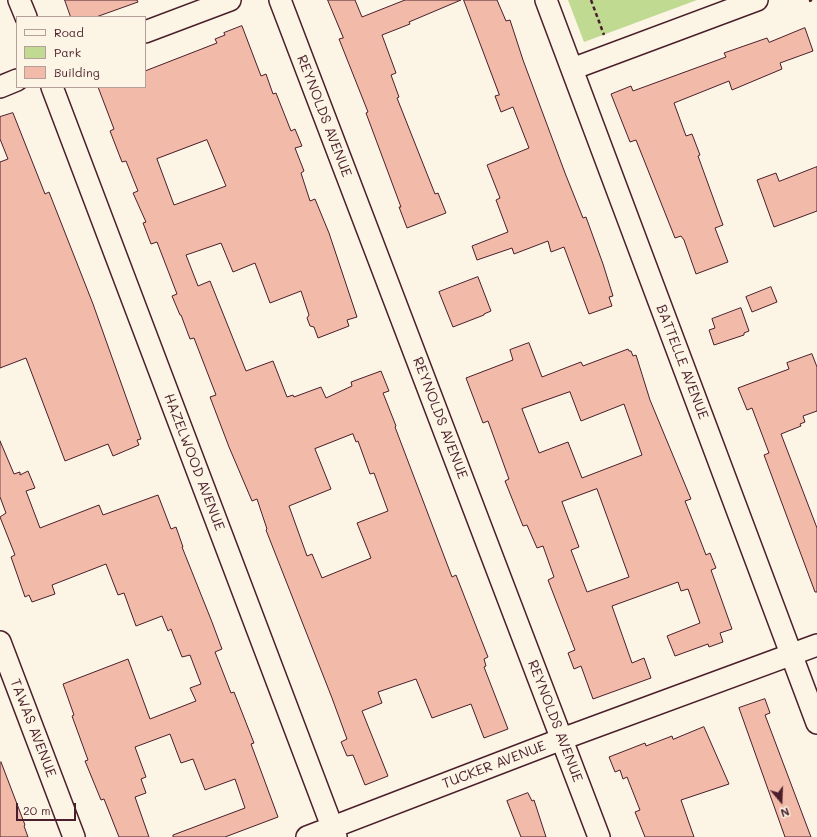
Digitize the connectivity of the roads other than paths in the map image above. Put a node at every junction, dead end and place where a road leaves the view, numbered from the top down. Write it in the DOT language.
graph roads {
  1 [pos="19,0"];
  2 [pos="230,0"];
  3 [pos="280,0"];
  4 [pos="546,0"];
  5 [pos="757,0"];
  6 [pos="26,16"];
  7 [pos="146,32"];
  8 [pos="572,69"];
  9 [pos="16,80"];
  10 [pos="0,87"];
  11 [pos="52,88"];
  12 [pos="0,642"];
  13 [pos="817,646"];
  14 [pos="791,655"];
  15 [pos="817,723"];
  16 [pos="562,739"];
  17 [pos="334,832"];
  18 [pos="74,837"];
  19 [pos="307,837"];
  20 [pos="599,837"];
  1 -- 6 [label="street"];
  2 -- 7 [label="street"];
  3 -- 16 [label="street, REYNOLDS AVENUE"];
  4 -- 8 [label="street, BATTELLE AVENUE"];
  5 -- 8 [label="street"];
  8 -- 14 [label="street, BATTELLE AVENUE"];
  9 -- 10 [label="street"];
  11 -- 17 [label="street, HAZELWOOD AVENUE"];
  12 -- 18 [label="street, TAWAS AVENUE"];
  13 -- 14 [label="street, TUCKER AVENUE"];
  14 -- 15 [label="street, BATTELLE AVENUE"];
  14 -- 16 [label="street, TUCKER AVENUE"];
  16 -- 17 [label="street, TUCKER AVENUE"];
  16 -- 20 [label="street, REYNOLDS AVENUE"];
  17 -- 19 [label="street, TUCKER AVENUE"];
}
